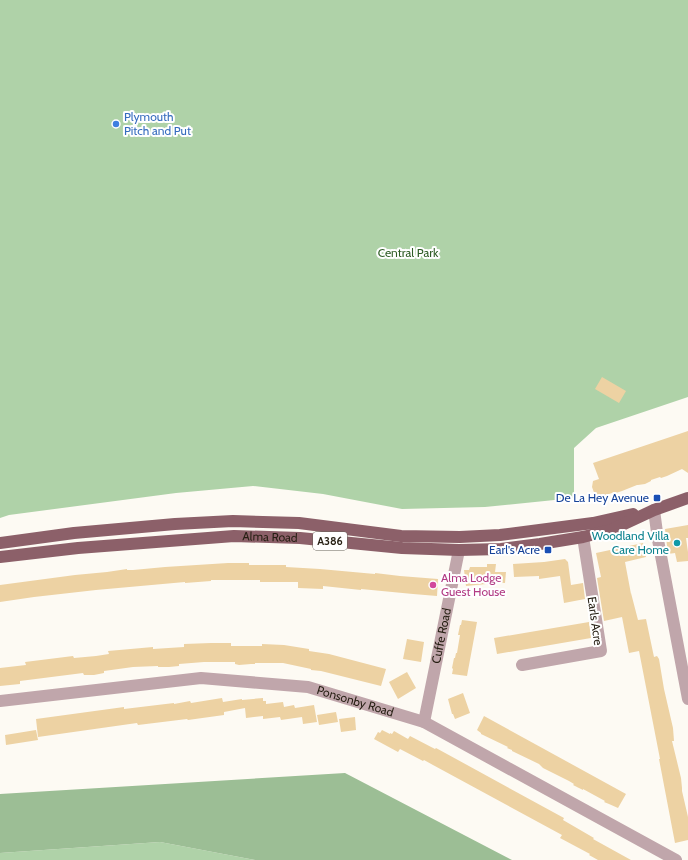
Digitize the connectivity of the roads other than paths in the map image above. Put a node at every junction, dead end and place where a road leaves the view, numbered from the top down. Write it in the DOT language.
graph roads {
  1 [pos="688,498"];
  2 [pos="654,510"];
  3 [pos="582,537"];
  4 [pos="0,544"];
  5 [pos="459,550"];
  6 [pos="0,557"];
  7 [pos="685,659"];
  8 [pos="522,665"];
  9 [pos="688,699"];
  10 [pos="0,701"];
  11 [pos="424,722"];
  12 [pos="676,860"];
  1 -- 2 [label="main road, Alma Road / A386"];
  2 -- 3 [label="main road, Alma Road / A386"];
  2 -- 4 [label="main road, Alma Road / A386"];
  2 -- 7 [label="street"];
  3 -- 5 [label="main road, Alma Road / A386"];
  3 -- 8 [label="street, Earls Acre"];
  5 -- 6 [label="main road, Alma Road / A386"];
  5 -- 11 [label="street, Cuffe Road"];
  7 -- 9 [label="street"];
  10 -- 11 [label="street, Ponsonby Road"];
  11 -- 12 [label="street, Ponsonby Road"];
}
